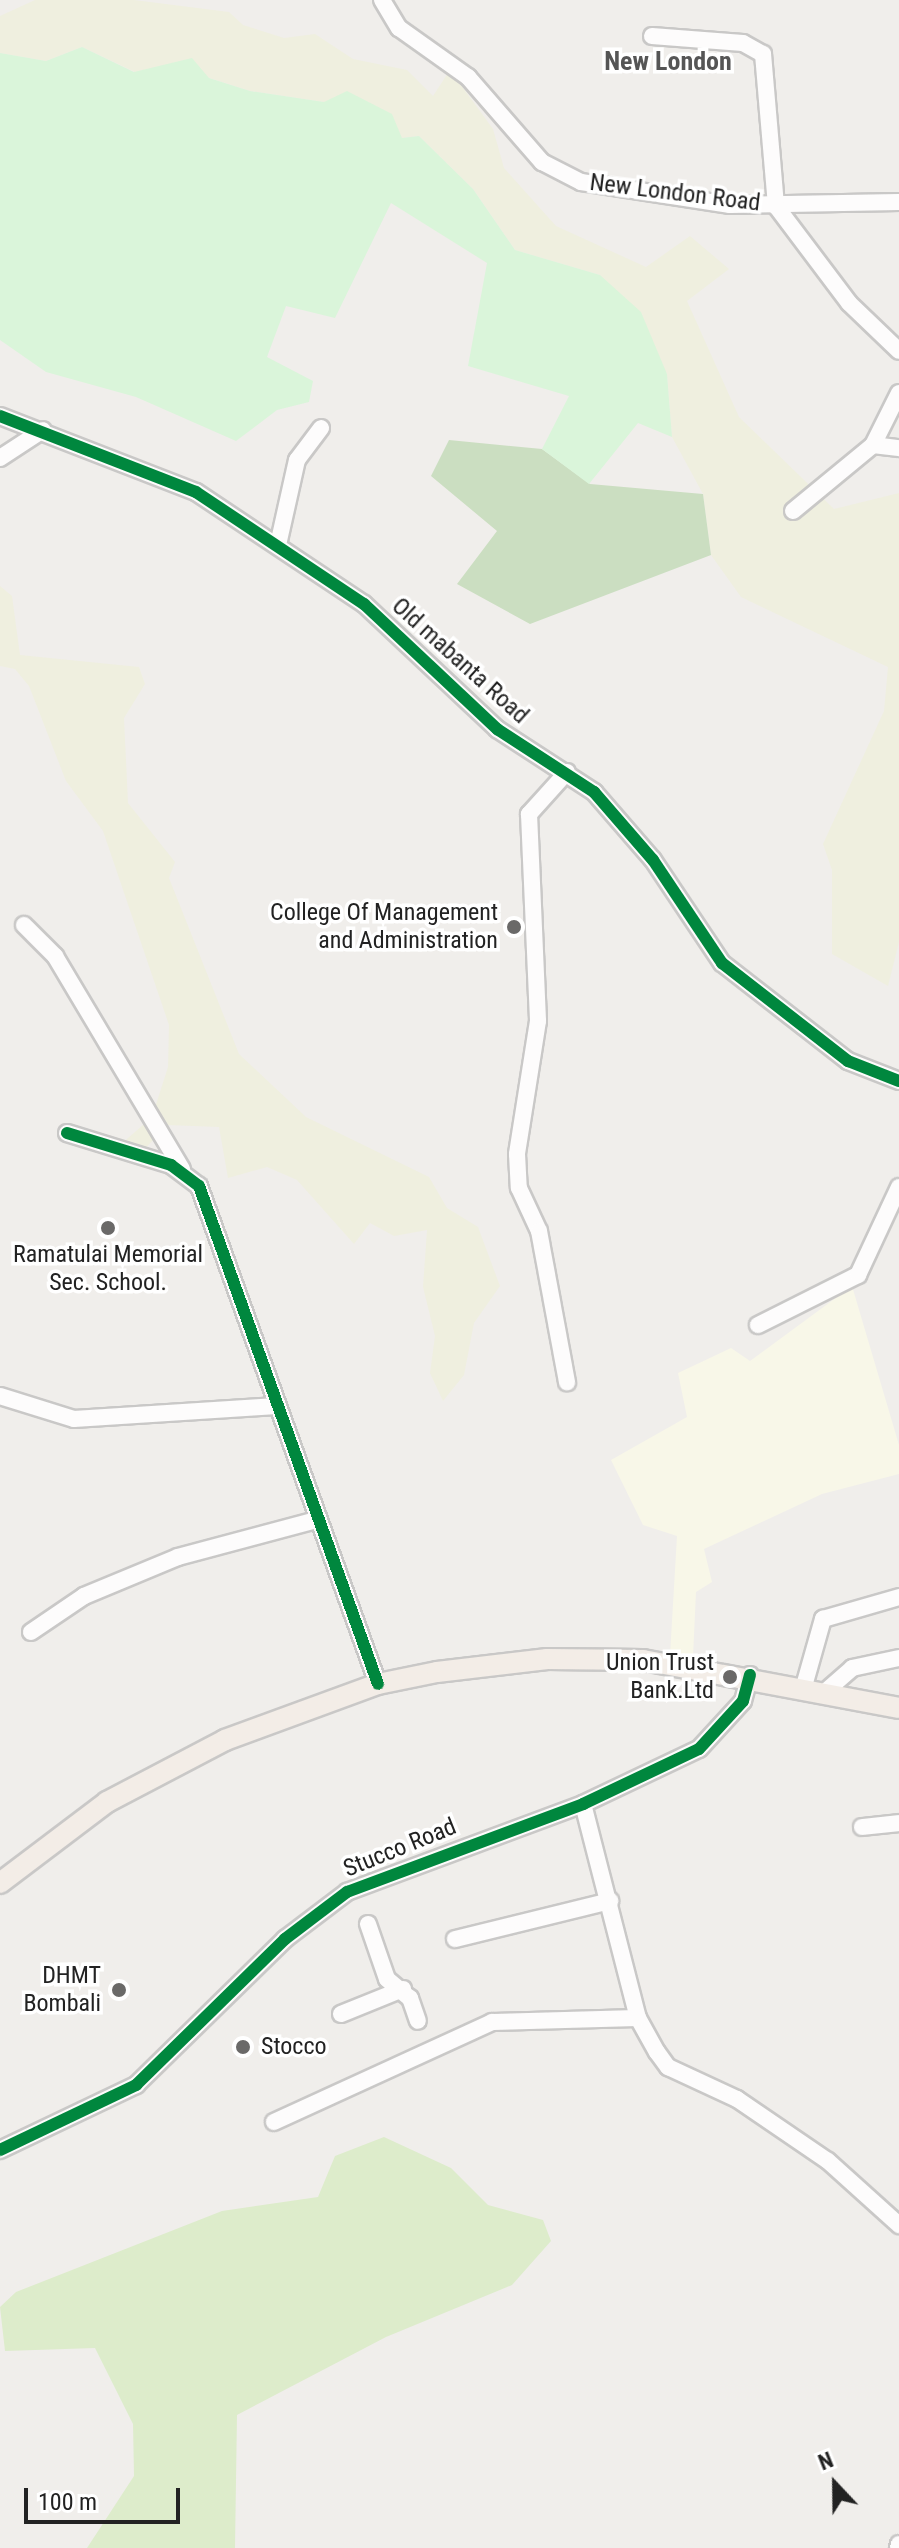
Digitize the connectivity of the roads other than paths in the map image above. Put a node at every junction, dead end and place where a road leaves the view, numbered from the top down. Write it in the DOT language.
graph roads {
  1 [pos="382,0"];
  2 [pos="652,36"];
  3 [pos="899,202"];
  4 [pos="776,206"];
  5 [pos="899,351"];
  6 [pos="899,393"];
  7 [pos="0,416"];
  8 [pos="321,428"];
  9 [pos="43,430"];
  10 [pos="873,445"];
  11 [pos="899,448"];
  12 [pos="0,458"];
  13 [pos="793,511"];
  14 [pos="278,545"];
  15 [pos="567,772"];
  16 [pos="24,925"];
  17 [pos="899,1081"];
  18 [pos="67,1133"];
  19 [pos="183,1170"];
  20 [pos="899,1187"];
  21 [pos="758,1325"];
  22 [pos="567,1382"];
  23 [pos="0,1396"];
  24 [pos="277,1406"];
  25 [pos="316,1520"];
  26 [pos="899,1597"];
  27 [pos="31,1632"];
  28 [pos="899,1658"];
  29 [pos="750,1675"];
  30 [pos="378,1684"];
  31 [pos="804,1686"];
  32 [pos="826,1691"];
  33 [pos="899,1708"];
  34 [pos="583,1804"];
  35 [pos="899,1823"];
  36 [pos="862,1827"];
  37 [pos="0,1883"];
  38 [pos="610,1901"];
  39 [pos="368,1924"];
  40 [pos="455,1939"];
  41 [pos="403,1989"];
  42 [pos="341,2014"];
  43 [pos="638,2018"];
  44 [pos="418,2021"];
  45 [pos="274,2122"];
  46 [pos="0,2150"];
  47 [pos="899,2225"];
  1 -- 4 [label="street, New London Road"];
  2 -- 4 [label="street"];
  3 -- 4 [label="street, New London Road"];
  4 -- 5 [label="street"];
  6 -- 10 [label="street"];
  7 -- 9 [label="street, Old mabanta Road"];
  8 -- 14 [label="street"];
  9 -- 12 [label="street"];
  9 -- 14 [label="street, Old mabanta Road"];
  10 -- 11 [label="street"];
  10 -- 13 [label="street"];
  14 -- 15 [label="street, Old mabanta Road"];
  15 -- 17 [label="street, Old mabanta Road"];
  15 -- 22 [label="street"];
  16 -- 19 [label="street"];
  18 -- 19 [label="street"];
  19 -- 24 [label="street"];
  20 -- 21 [label="street"];
  23 -- 24 [label="street"];
  24 -- 25 [label="street"];
  25 -- 27 [label="street"];
  25 -- 30 [label="street"];
  26 -- 31 [label="street"];
  28 -- 32 [label="street"];
  29 -- 30 [label="main road"];
  29 -- 31 [label="main road"];
  29 -- 34 [label="street, Stucco Road"];
  30 -- 37 [label="main road"];
  31 -- 32 [label="main road"];
  32 -- 33 [label="main road"];
  34 -- 38 [label="street"];
  34 -- 46 [label="street, Stucco Road"];
  35 -- 36 [label="street"];
  38 -- 40 [label="street"];
  38 -- 43 [label="street"];
  39 -- 41 [label="street"];
  41 -- 42 [label="street"];
  41 -- 44 [label="street"];
  43 -- 45 [label="street"];
  43 -- 47 [label="street"];
}
